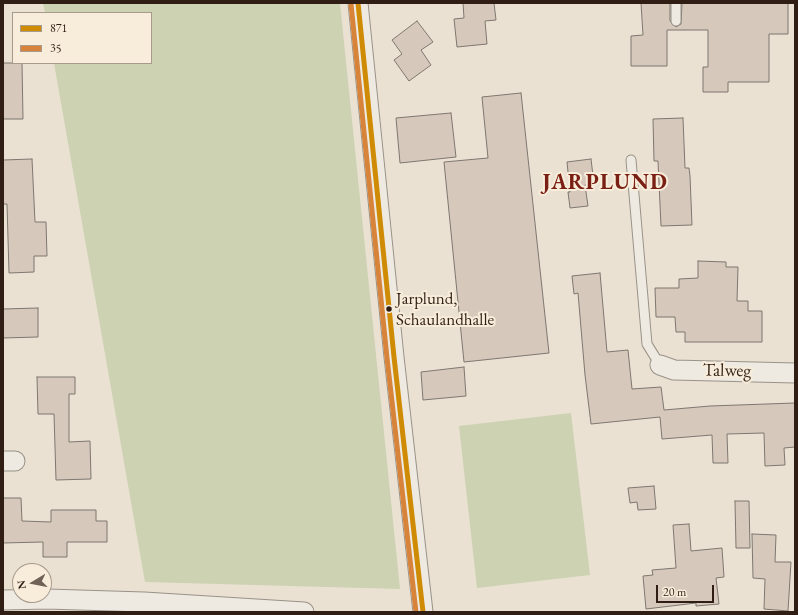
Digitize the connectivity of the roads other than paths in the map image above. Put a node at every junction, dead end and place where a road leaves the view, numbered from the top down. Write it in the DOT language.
graph roads {
  1 [pos="358,3"];
  2 [pos="676,3"];
  3 [pos="676,21"];
  4 [pos="631,160"];
  5 [pos="660,365"];
  6 [pos="795,373"];
  7 [pos="3,600"];
  8 [pos="234,610"];
  9 [pos="304,612"];
  10 [pos="423,612"];
  1 -- 10 [label="street"];
  2 -- 3 [label="lane"];
  4 -- 5 [label="lane"];
  5 -- 6 [label="street, Talweg"];
  7 -- 8 [label="street"];
  8 -- 9 [label="street"];
}
